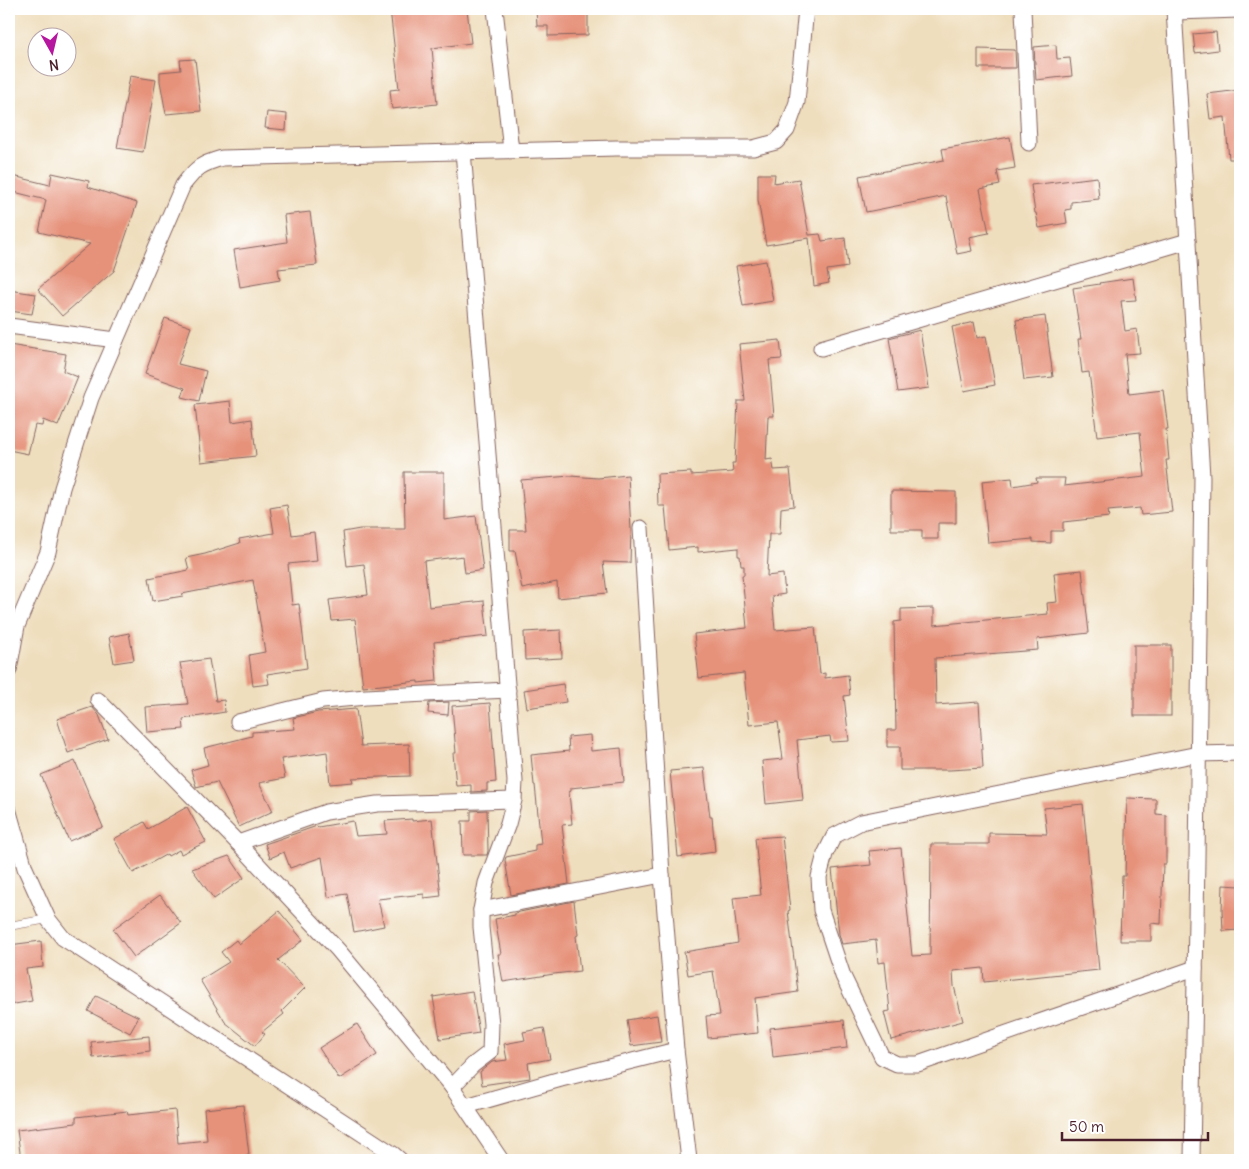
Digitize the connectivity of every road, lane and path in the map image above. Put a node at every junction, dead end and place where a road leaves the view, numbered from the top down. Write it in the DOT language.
graph roads {
  1 [pos="495,9"];
  2 [pos="806,9"];
  3 [pos="1022,9"];
  4 [pos="1174,10"];
  5 [pos="1240,10"];
  6 [pos="1029,143"];
  7 [pos="512,150"];
  8 [pos="463,151"];
  9 [pos="1188,241"];
  10 [pos="9,326"];
  11 [pos="116,340"];
  12 [pos="821,348"];
  13 [pos="640,528"];
  14 [pos="9,670"];
  15 [pos="508,690"];
  16 [pos="98,700"];
  17 [pos="238,722"];
  18 [pos="1240,753"];
  19 [pos="1198,754"];
  20 [pos="514,800"];
  21 [pos="9,812"];
  22 [pos="238,843"];
  23 [pos="662,875"];
  24 [pos="481,910"];
  25 [pos="48,919"];
  26 [pos="9,926"];
  27 [pos="1196,968"];
  28 [pos="676,1050"];
  29 [pos="452,1087"];
  30 [pos="466,1106"];
  31 [pos="400,1160"];
  32 [pos="501,1160"];
  33 [pos="690,1160"];
  34 [pos="1192,1160"];
  1 -- 7 [label="street"];
  2 -- 7 [label="street"];
  3 -- 6 [label="street"];
  4 -- 5 [label="street"];
  4 -- 9 [label="street"];
  7 -- 8 [label="street"];
  8 -- 11 [label="street"];
  8 -- 15 [label="street"];
  9 -- 12 [label="street"];
  9 -- 19 [label="street"];
  10 -- 11 [label="street"];
  11 -- 14 [label="street"];
  13 -- 23 [label="street"];
  15 -- 17 [label="street"];
  15 -- 20 [label="street"];
  16 -- 22 [label="street"];
  18 -- 19 [label="street"];
  19 -- 27 [label="street"];
  19 -- 27 [label="street"];
  20 -- 22 [label="street"];
  20 -- 24 [label="street"];
  21 -- 25 [label="street"];
  22 -- 29 [label="street"];
  23 -- 24 [label="street"];
  23 -- 28 [label="street"];
  24 -- 29 [label="street"];
  25 -- 26 [label="lane"];
  25 -- 31 [label="street"];
  27 -- 34 [label="street"];
  28 -- 30 [label="street"];
  28 -- 33 [label="street"];
  29 -- 30 [label="street"];
  30 -- 32 [label="street"];
}
